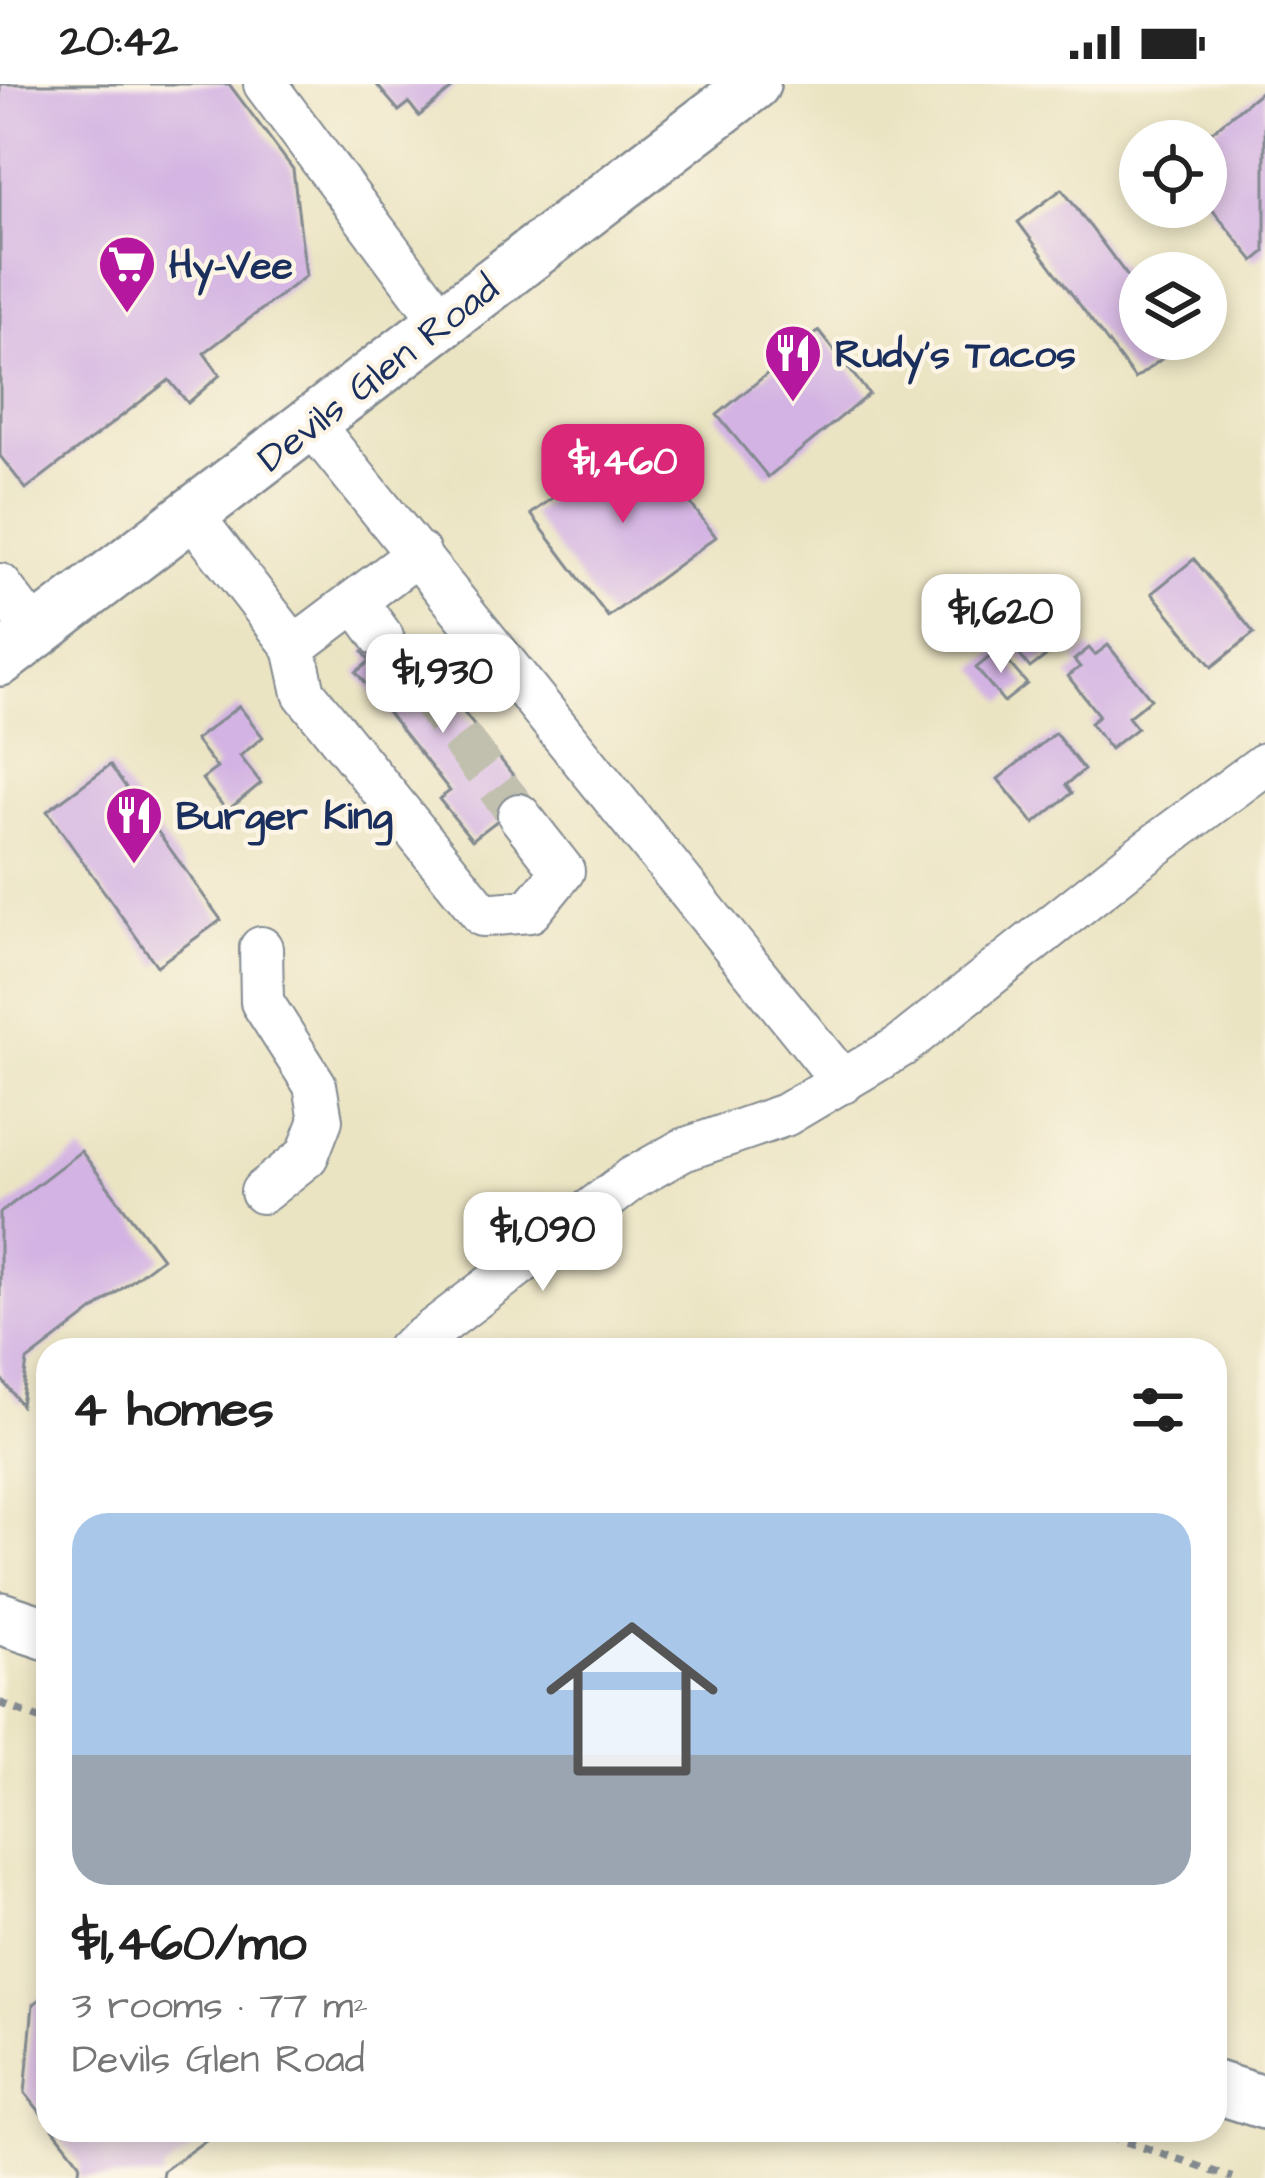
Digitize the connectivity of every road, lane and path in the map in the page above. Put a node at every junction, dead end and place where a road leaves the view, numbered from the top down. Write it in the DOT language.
graph roads {
  1 [pos="265,84"];
  2 [pos="754,84"];
  3 [pos="442,321"];
  4 [pos="311,423"];
  5 [pos="191,514"];
  6 [pos="419,554"];
  7 [pos="0,585"];
  8 [pos="356,602"];
  9 [pos="382,637"];
  10 [pos="18,647"];
  11 [pos="294,647"];
  12 [pos="1265,764"];
  13 [pos="519,814"];
  14 [pos="261,948"];
  15 [pos="843,1082"];
  16 [pos="262,1192"];
  17 [pos="423,1338"];
  18 [pos="0,1618"];
  19 [pos="36,1630"];
  20 [pos="0,1703"];
  21 [pos="36,1717"];
  22 [pos="1227,2091"];
  23 [pos="1265,2103"];
  24 [pos="1127,2142"];
  25 [pos="1233,2178"];
  1 -- 3 [label="street"];
  2 -- 3 [label="main road, Devils Glen Road"];
  3 -- 4 [label="main road, Devils Glen Road"];
  4 -- 5 [label="main road, Devils Glen Road"];
  4 -- 6 [label="street"];
  5 -- 10 [label="main road, Devils Glen Road"];
  5 -- 11 [label="street"];
  6 -- 8 [label="street"];
  6 -- 15 [label="street"];
  7 -- 10 [label="street"];
  8 -- 9 [label="street"];
  8 -- 11 [label="street"];
  11 -- 13 [label="street"];
  12 -- 15 [label="street"];
  14 -- 16 [label="street"];
  15 -- 17 [label="street"];
  18 -- 19 [label="main road"];
  20 -- 21 [label="path"];
  22 -- 23 [label="main road"];
  24 -- 25 [label="path"];
}
